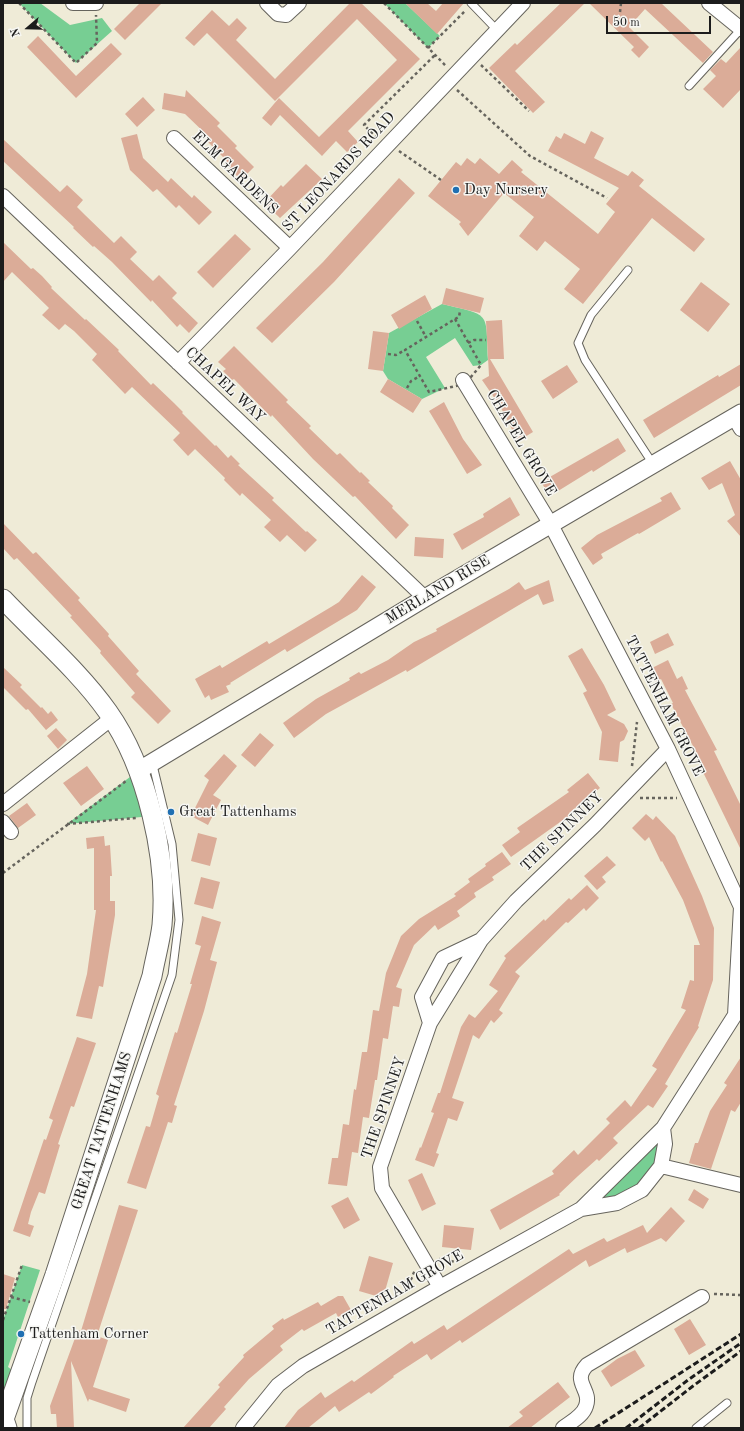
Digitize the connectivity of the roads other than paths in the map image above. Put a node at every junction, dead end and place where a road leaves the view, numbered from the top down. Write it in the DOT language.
graph roads {
  1 [pos="73,3"];
  2 [pos="96,3"];
  3 [pos="267,3"];
  4 [pos="299,3"];
  5 [pos="523,3"];
  6 [pos="709,3"];
  7 [pos="471,4"];
  8 [pos="741,29"];
  9 [pos="497,30"];
  10 [pos="689,86"];
  11 [pos="174,138"];
  12 [pos="3,196"];
  13 [pos="290,248"];
  14 [pos="628,270"];
  15 [pos="178,364"];
  16 [pos="464,382"];
  17 [pos="739,420"];
  18 [pos="653,464"];
  19 [pos="550,523"];
  20 [pos="425,598"];
  21 [pos="3,599"];
  22 [pos="112,718"];
  23 [pos="668,749"];
  24 [pos="145,766"];
  25 [pos="3,804"];
  26 [pos="741,907"];
  27 [pos="481,940"];
  28 [pos="738,1014"];
  29 [pos="430,1023"];
  30 [pos="663,1128"];
  31 [pos="661,1166"];
  32 [pos="741,1185"];
  33 [pos="581,1208"];
  34 [pos="440,1286"];
  35 [pos="702,1297"];
  36 [pos="727,1403"];
  37 [pos="5,1422"];
  38 [pos="27,1428"];
  39 [pos="242,1428"];
  40 [pos="563,1428"];
  41 [pos="696,1428"];
  1 -- 2 [label="street"];
  3 -- 4 [label="street"];
  5 -- 9 [label="street, ST LEONARDS ROAD"];
  6 -- 8 [label="street"];
  7 -- 9 [label="lane"];
  8 -- 10 [label="lane"];
  9 -- 13 [label="street, ST LEONARDS ROAD"];
  11 -- 13 [label="street, ELM GARDENS"];
  12 -- 15 [label="street, CHAPEL WAY"];
  13 -- 15 [label="street, ST LEONARDS ROAD"];
  14 -- 18 [label="lane"];
  15 -- 20 [label="street, CHAPEL WAY"];
  16 -- 19 [label="street, CHAPEL GROVE"];
  17 -- 18 [label="street, MERLAND RISE"];
  18 -- 19 [label="street, MERLAND RISE"];
  19 -- 20 [label="street, MERLAND RISE"];
  19 -- 23 [label="street, TATTENHAM GROVE"];
  20 -- 24 [label="street, MERLAND RISE"];
  21 -- 22 [label="main road, GREAT TATTENHAMS"];
  22 -- 24 [label="main road, GREAT TATTENHAMS"];
  22 -- 25 [label="street"];
  23 -- 26 [label="street, TATTENHAM GROVE"];
  23 -- 27 [label="street, THE SPINNEY"];
  24 -- 37 [label="main road, GREAT TATTENHAMS"];
  24 -- 38 [label="lane"];
  26 -- 28 [label="street, TATTENHAM GROVE"];
  27 -- 29 [label="street, THE SPINNEY"];
  27 -- 29 [label="street, THE SPINNEY"];
  28 -- 30 [label="street, TATTENHAM GROVE"];
  29 -- 34 [label="street, THE SPINNEY"];
  30 -- 31 [label="street, TATTENHAM GROVE"];
  30 -- 33 [label="street, TATTENHAM GROVE"];
  31 -- 32 [label="street"];
  31 -- 33 [label="street, TATTENHAM GROVE"];
  33 -- 34 [label="street, TATTENHAM GROVE"];
  34 -- 39 [label="street, TATTENHAM GROVE"];
  35 -- 40 [label="street"];
  36 -- 41 [label="lane"];
}
